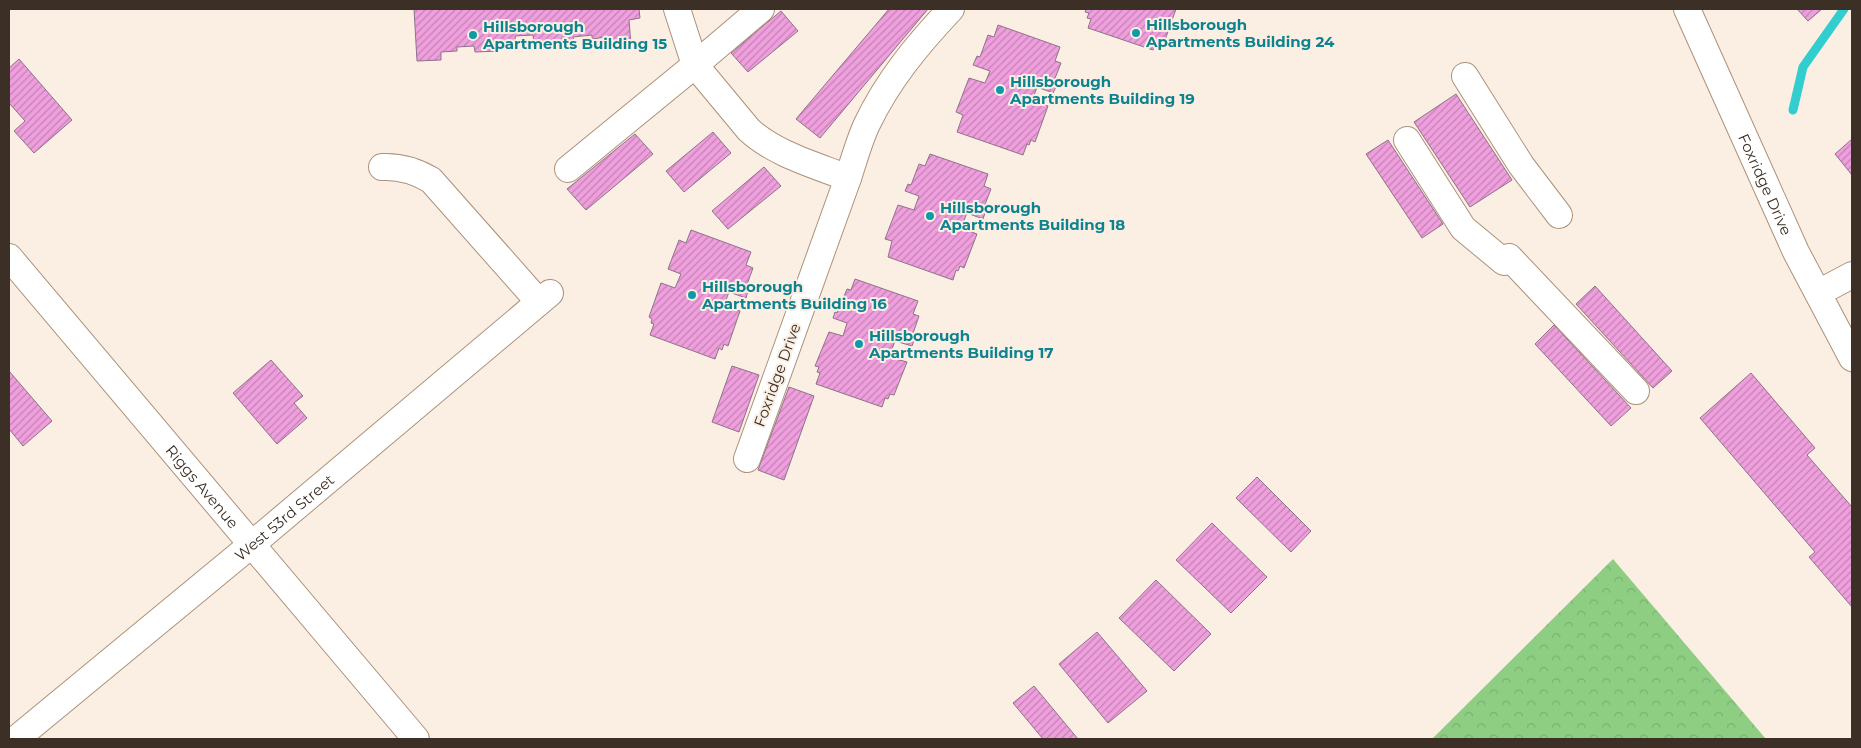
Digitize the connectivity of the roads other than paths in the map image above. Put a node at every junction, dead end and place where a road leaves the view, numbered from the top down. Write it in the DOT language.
graph roads {
  1 [pos="677,9"];
  2 [pos="761,9"];
  3 [pos="951,9"];
  4 [pos="1686,9"];
  5 [pos="695,65"];
  6 [pos="1465,76"];
  7 [pos="1406,140"];
  8 [pos="382,168"];
  9 [pos="568,169"];
  10 [pos="848,178"];
  11 [pos="1558,215"];
  12 [pos="9,257"];
  13 [pos="1852,275"];
  14 [pos="1818,293"];
  15 [pos="1852,358"];
  16 [pos="1636,391"];
  17 [pos="746,459"];
  18 [pos="251,545"];
  19 [pos="16,739"];
  20 [pos="416,739"];
  1 -- 5 [label="street"];
  2 -- 5 [label="street"];
  3 -- 10 [label="street, Foxridge Drive"];
  4 -- 14 [label="street, Foxridge Drive"];
  5 -- 9 [label="street"];
  5 -- 10 [label="street"];
  6 -- 11 [label="street"];
  7 -- 16 [label="street"];
  8 -- 18 [label="street, West 53rd Street"];
  10 -- 17 [label="street, Foxridge Drive"];
  12 -- 18 [label="street, Riggs Avenue"];
  13 -- 14 [label="street"];
  14 -- 15 [label="street, Foxridge Drive"];
  18 -- 19 [label="street, West 53rd Street"];
  18 -- 20 [label="street, Riggs Avenue"];
}
